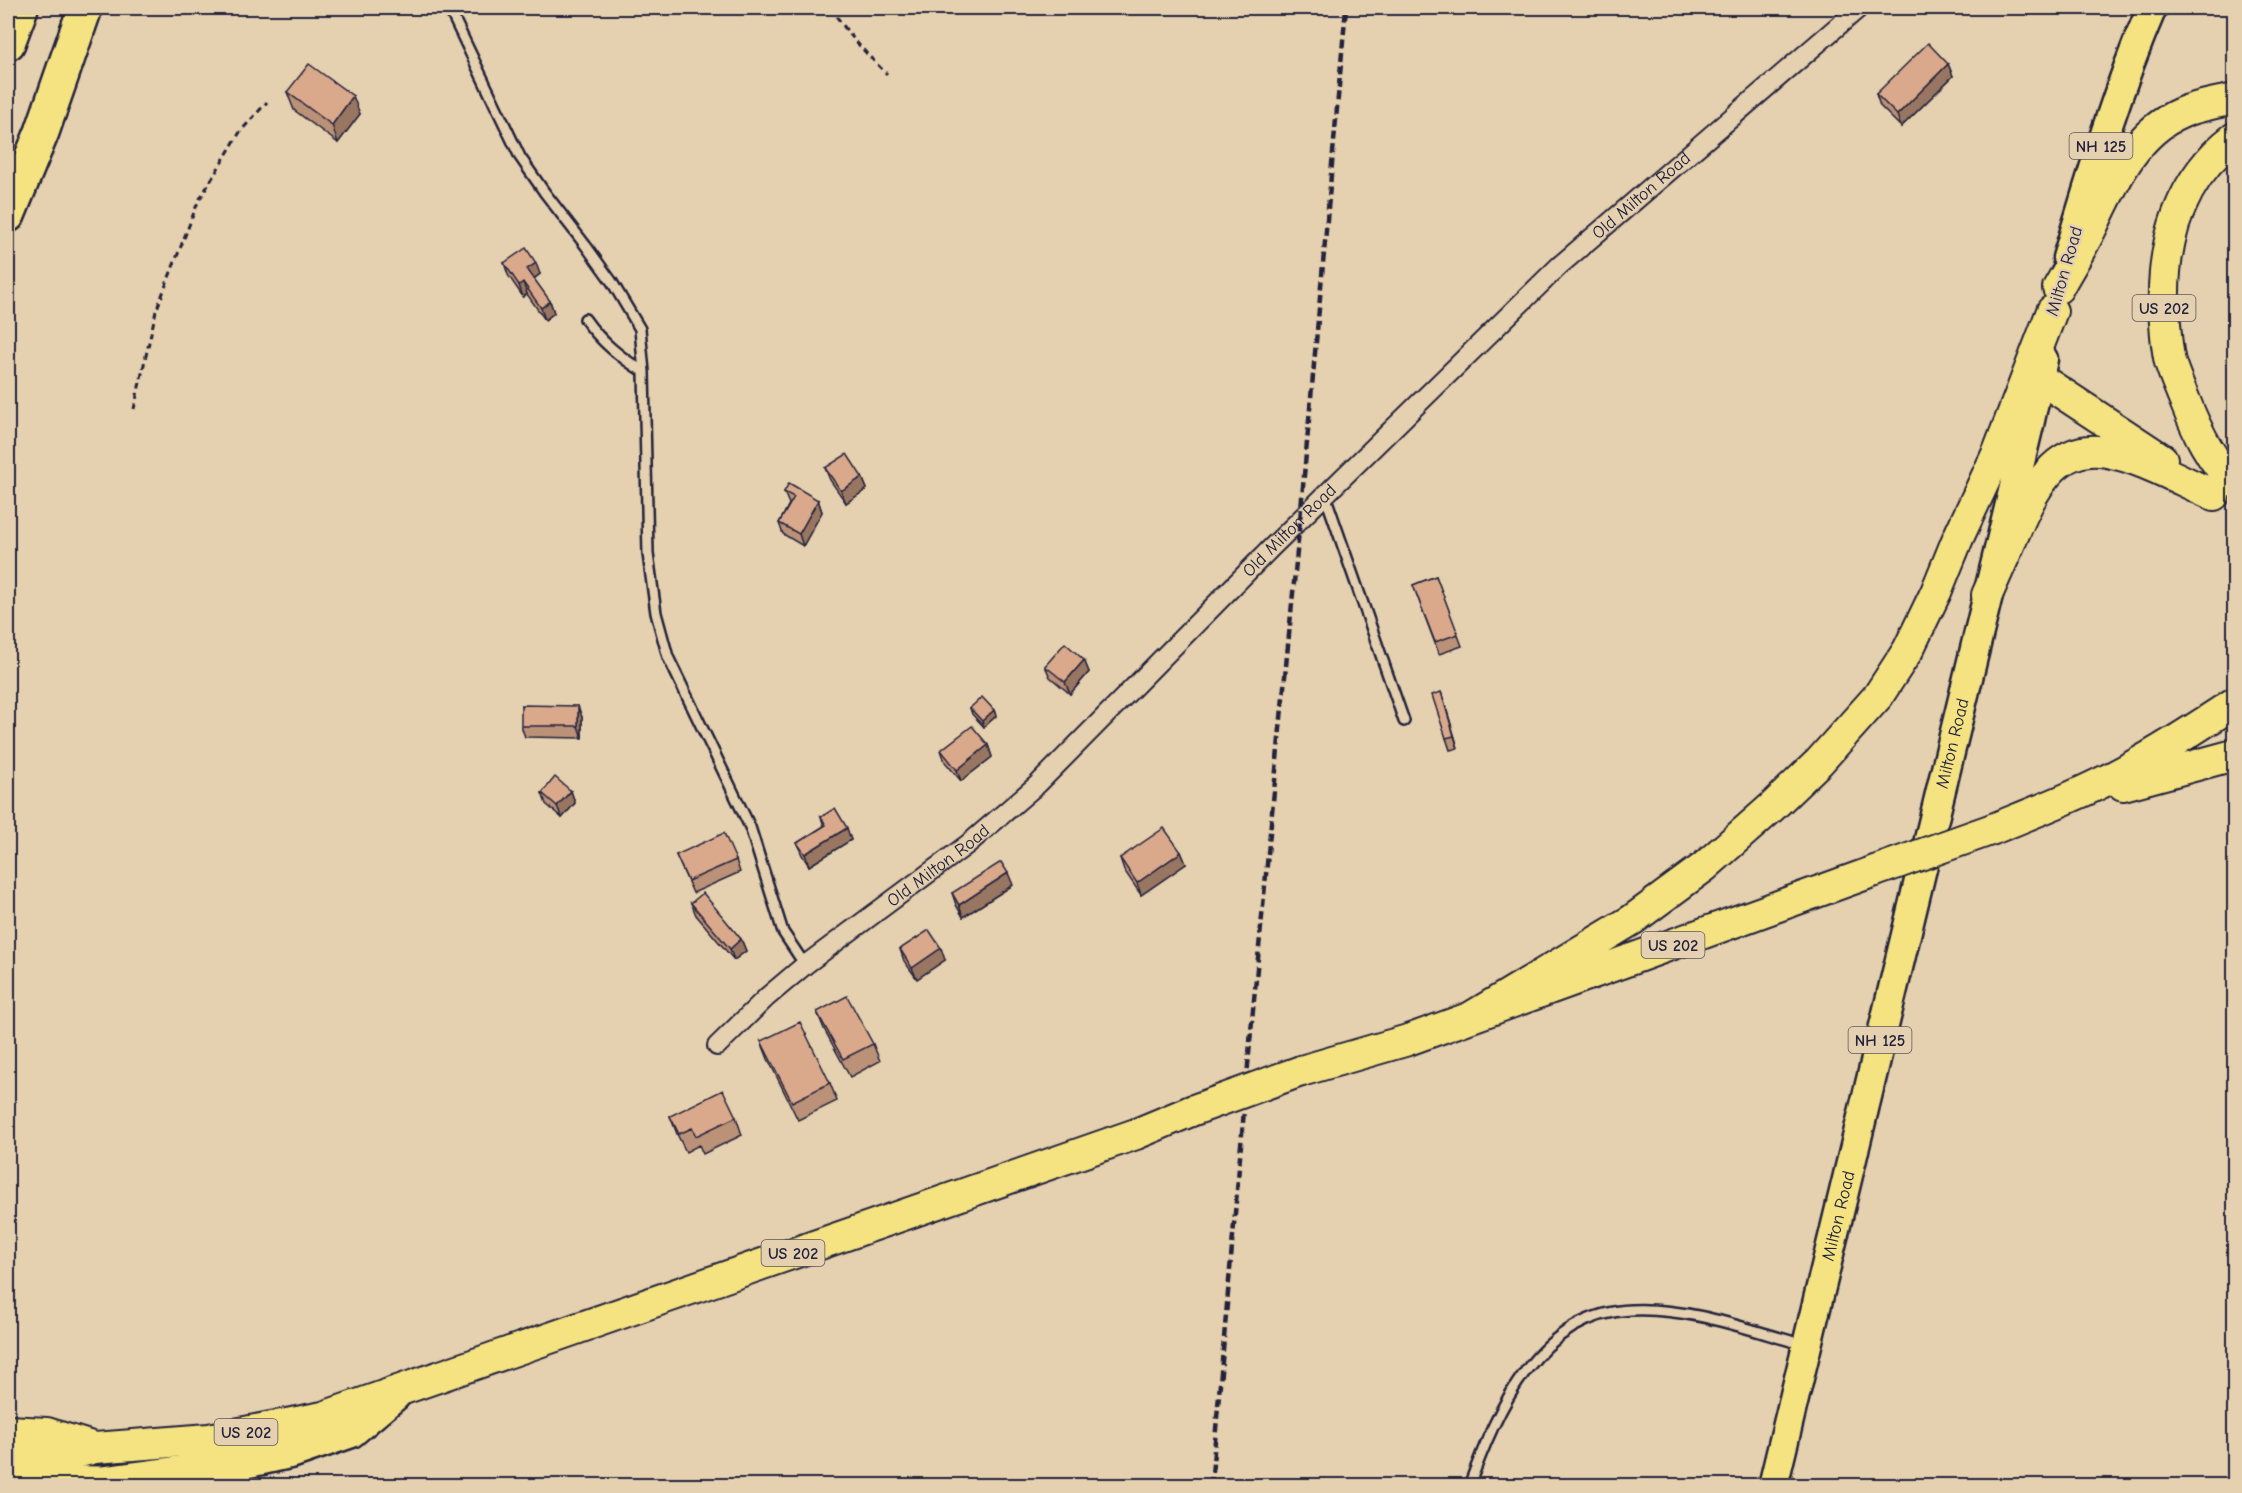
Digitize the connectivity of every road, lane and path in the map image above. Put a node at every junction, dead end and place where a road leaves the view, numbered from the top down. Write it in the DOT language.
graph roads {
  1 [pos="21,8"];
  2 [pos="66,8"];
  3 [pos="85,8"];
  4 [pos="449,8"];
  5 [pos="831,8"];
  6 [pos="1859,8"];
  7 [pos="2152,8"];
  8 [pos="8,43"];
  9 [pos="887,74"];
  10 [pos="2235,99"];
  11 [pos="267,102"];
  12 [pos="2235,138"];
  13 [pos="8,157"];
  14 [pos="8,215"];
  15 [pos="2055,299"];
  16 [pos="585,319"];
  17 [pos="644,372"];
  18 [pos="2039,378"];
  19 [pos="134,409"];
  20 [pos="1325,495"];
  21 [pos="2228,495"];
  22 [pos="1987,595"];
  23 [pos="2235,703"];
  24 [pos="1404,721"];
  25 [pos="2235,755"];
  26 [pos="2062,801"];
  27 [pos="805,965"];
  28 [pos="1471,1017"];
  29 [pos="717,1046"];
  30 [pos="1807,1345"];
  31 [pos="394,1394"];
  32 [pos="8,1431"];
  33 [pos="95,1448"];
  34 [pos="8,1458"];
  35 [pos="8,1482"];
  36 [pos="1469,1485"];
  37 [pos="1773,1485"];
  1 -- 8 [label="highway"];
  2 -- 13 [label="highway"];
  3 -- 14 [label="highway"];
  4 -- 17 [label="lane"];
  5 -- 9 [label="path"];
  6 -- 20 [label="street, Old Milton Road"];
  7 -- 15 [label="main road, Milton Road / NH 125"];
  10 -- 15 [label="highway"];
  11 -- 19 [label="path"];
  12 -- 21 [label="highway, US 202"];
  15 -- 18 [label="main road, Milton Road / NH 125"];
  15 -- 28 [label="highway"];
  16 -- 17 [label="lane"];
  17 -- 27 [label="lane"];
  18 -- 21 [label="highway"];
  18 -- 22 [label="main road, Milton Road / NH 125"];
  20 -- 24 [label="lane"];
  20 -- 27 [label="street, Old Milton Road"];
  21 -- 22 [label="highway"];
  22 -- 30 [label="main road, Milton Road / NH 125"];
  23 -- 26 [label="highway, US 202"];
  25 -- 26 [label="highway, US 202"];
  26 -- 28 [label="highway, US 202, bridge"];
  27 -- 29 [label="street, Old Milton Road"];
  28 -- 31 [label="highway, US 202, bridge"];
  30 -- 36 [label="lane"];
  30 -- 37 [label="main road, Milton Road / NH 125"];
  31 -- 33 [label="highway, US 202"];
  31 -- 35 [label="highway, US 202"];
  32 -- 33 [label="highway, US 202"];
  33 -- 34 [label="highway"];
}
